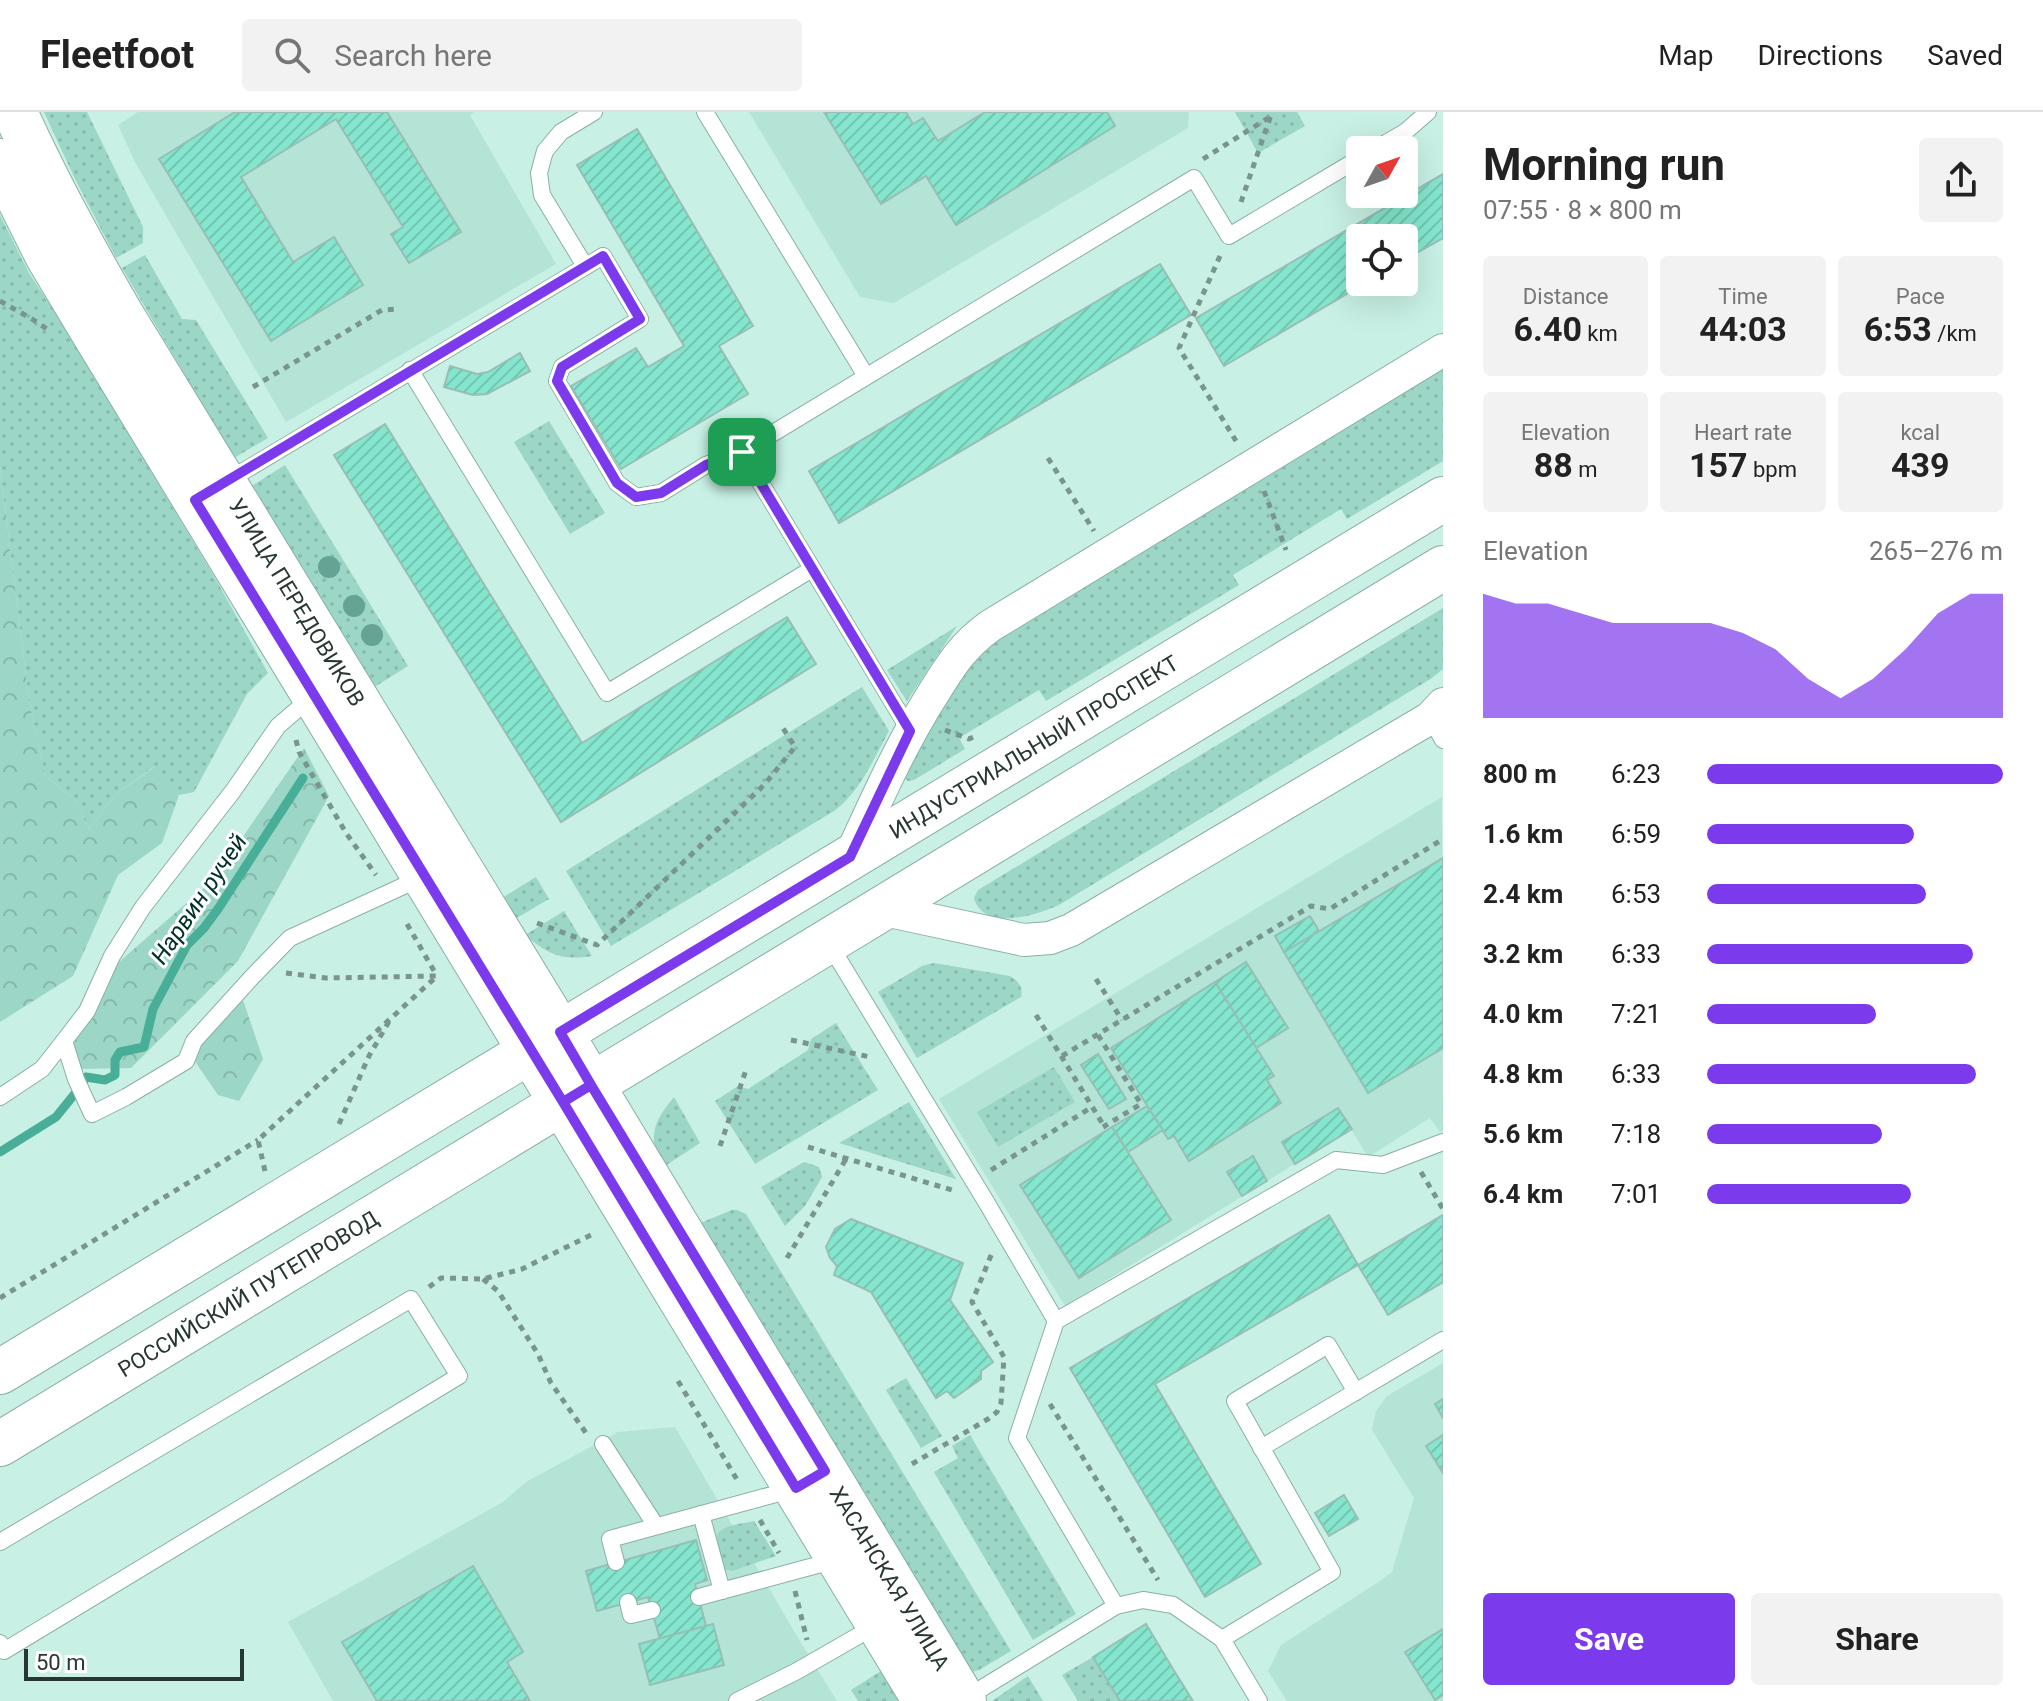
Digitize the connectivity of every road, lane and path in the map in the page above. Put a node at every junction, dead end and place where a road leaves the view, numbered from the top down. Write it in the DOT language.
graph roads {
  1 [pos="12,112"];
  2 [pos="594,112"];
  3 [pos="705,112"];
  4 [pos="1428,112"];
  5 [pos="1271,114"];
  6 [pos="0,116"];
  7 [pos="1398,136"];
  8 [pos="0,161"];
  9 [pos="1200,161"];
  10 [pos="1346,166"];
  11 [pos="1229,236"];
  12 [pos="585,266"];
  13 [pos="0,301"];
  14 [pos="399,309"];
  15 [pos="51,332"];
  16 [pos="1443,350"];
  17 [pos="410,370"];
  18 [pos="866,376"];
  19 [pos="253,387"];
  20 [pos="1238,443"];
  21 [pos="742,452"];
  22 [pos="1048,458"];
  23 [pos="1261,482"];
  24 [pos="210,491"];
  25 [pos="1443,499"];
  26 [pos="1094,532"];
  27 [pos="1286,550"];
  28 [pos="1443,568"];
  29 [pos="812,569"];
  30 [pos="329,686"];
  31 [pos="1439,721"];
  32 [pos="781,725"];
  33 [pos="910,731"];
  34 [pos="981,733"];
  35 [pos="1443,839"];
  36 [pos="850,857"];
  37 [pos="407,884"];
  38 [pos="880,909"];
  39 [pos="529,920"];
  40 [pos="828,942"];
  41 [pos="259,970"];
  42 [pos="437,976"];
  43 [pos="1096,979"];
  44 [pos="394,1014"];
  45 [pos="1036,1015"];
  46 [pos="1122,1020"];
  47 [pos="1098,1035"];
  48 [pos="791,1040"];
  49 [pos="64,1041"];
  50 [pos="545,1041"];
  51 [pos="1062,1056"];
  52 [pos="870,1057"];
  53 [pos="747,1067"];
  54 [pos="577,1094"];
  55 [pos="0,1097"];
  56 [pos="1090,1111"];
  57 [pos="337,1129"];
  58 [pos="258,1140"];
  59 [pos="1443,1142"];
  60 [pos="720,1146"];
  61 [pos="808,1147"];
  62 [pos="1410,1155"];
  63 [pos="846,1159"];
  64 [pos="974,1181"];
  65 [pos="274,1187"];
  66 [pos="985,1200"];
  67 [pos="1443,1209"];
  68 [pos="591,1235"];
  69 [pos="994,1246"];
  70 [pos="787,1258"];
  71 [pos="483,1279"];
  72 [pos="0,1298"];
  73 [pos="411,1299"];
  74 [pos="1056,1321"];
  75 [pos="1443,1340"];
  76 [pos="0,1372"];
  77 [pos="1036,1380"];
  78 [pos="1356,1392"];
  79 [pos="0,1444"];
  80 [pos="603,1444"];
  81 [pos="1261,1448"];
  82 [pos="912,1464"];
  83 [pos="811,1480"];
  84 [pos="701,1514"];
  85 [pos="656,1526"];
  86 [pos="0,1542"];
  87 [pos="839,1559"];
  88 [pos="616,1562"];
  89 [pos="722,1591"];
  90 [pos="699,1597"];
  91 [pos="628,1602"];
  92 [pos="1173,1605"];
  93 [pos="1116,1606"];
  94 [pos="652,1610"];
  95 [pos="879,1624"];
  96 [pos="1222,1639"];
  97 [pos="0,1643"];
  98 [pos="737,1701"];
  99 [pos="953,1701"];
  100 [pos="1259,1701"];
  1 -- 6 [label="lane"];
  1 -- 24 [label="main road, УЛИЦА ПЕРЕДОВИКОВ"];
  2 -- 12 [label="lane"];
  3 -- 18 [label="lane"];
  4 -- 7 [label="lane"];
  5 -- 9 [label="path"];
  5 -- 11 [label="path"];
  8 -- 24 [label="main road, УЛИЦА ПЕРЕДОВИКОВ"];
  10 -- 11 [label="lane"];
  11 -- 18 [label="lane"];
  11 -- 20 [label="path"];
  12 -- 17 [label="lane"];
  12 -- 21 [label="lane"];
  13 -- 15 [label="path"];
  14 -- 19 [label="path"];
  16 -- 33 [label="street"];
  17 -- 24 [label="lane"];
  17 -- 29 [label="lane"];
  18 -- 21 [label="lane"];
  21 -- 29 [label="lane"];
  22 -- 26 [label="path"];
  23 -- 27 [label="path"];
  24 -- 30 [label="main road, УЛИЦА ПЕРЕДОВИКОВ"];
  25 -- 36 [label="main road, ИНДУСТРИАЛЬНЫЙ ПРОСПЕКТ"];
  28 -- 38 [label="main road"];
  29 -- 33 [label="lane"];
  30 -- 37 [label="main road, УЛИЦА ПЕРЕДОВИКОВ"];
  30 -- 49 [label="lane"];
  30 -- 50 [label="main road, УЛИЦА ПЕРЕДОВИКОВ"];
  31 -- 38 [label="street"];
  32 -- 39 [label="path"];
  33 -- 34 [label="path"];
  33 -- 36 [label="street"];
  35 -- 46 [label="path"];
  36 -- 50 [label="main road, ИНДУСТРИАЛЬНЫЙ ПРОСПЕКТ"];
  37 -- 41 [label="lane"];
  37 -- 42 [label="path"];
  37 -- 50 [label="main road, УЛИЦА ПЕРЕДОВИКОВ"];
  38 -- 40 [label="main road"];
  40 -- 54 [label="main road"];
  40 -- 64 [label="lane"];
  41 -- 42 [label="path"];
  41 -- 49 [label="lane"];
  42 -- 44 [label="path"];
  43 -- 46 [label="path"];
  44 -- 57 [label="path"];
  44 -- 58 [label="path"];
  45 -- 51 [label="path"];
  46 -- 47 [label="path"];
  47 -- 51 [label="path"];
  47 -- 56 [label="path"];
  48 -- 52 [label="path"];
  49 -- 55 [label="lane"];
  50 -- 54 [label="main road, ХАСАНСКАЯ УЛИЦА"];
  50 -- 65 [label="main road, ИНДУСТРИАЛЬНЫЙ ПРОСПЕКТ"];
  51 -- 56 [label="path"];
  53 -- 60 [label="path"];
  54 -- 79 [label="main road, РОССИЙСКИЙ ПУТЕПРОВОД"];
  54 -- 83 [label="main road, ХАСАНСКАЯ УЛИЦА"];
  56 -- 64 [label="path"];
  58 -- 65 [label="path"];
  58 -- 72 [label="path"];
  59 -- 62 [label="lane"];
  61 -- 63 [label="path"];
  62 -- 67 [label="path"];
  62 -- 74 [label="lane"];
  63 -- 66 [label="path"];
  63 -- 70 [label="path"];
  64 -- 66 [label="lane"];
  65 -- 76 [label="main road"];
  66 -- 74 [label="lane"];
  68 -- 71 [label="path"];
  69 -- 82 [label="path"];
  71 -- 73 [label="path"];
  71 -- 80 [label="path"];
  73 -- 86 [label="lane"];
  73 -- 97 [label="lane"];
  74 -- 77 [label="lane"];
  75 -- 78 [label="lane"];
  77 -- 92 [label="path"];
  77 -- 93 [label="lane"];
  78 -- 81 [label="lane"];
  78 -- 81 [label="lane"];
  80 -- 85 [label="lane"];
  81 -- 96 [label="lane"];
  83 -- 84 [label="lane"];
  83 -- 87 [label="main road, ХАСАНСКАЯ УЛИЦА"];
  83 -- 99 [label="main road, ХАСАНСКАЯ УЛИЦА"];
  84 -- 85 [label="lane"];
  84 -- 89 [label="lane"];
  85 -- 88 [label="lane"];
  87 -- 89 [label="lane"];
  87 -- 95 [label="main road, ХАСАНСКАЯ УЛИЦА"];
  89 -- 90 [label="lane"];
  91 -- 94 [label="lane"];
  92 -- 93 [label="lane"];
  92 -- 96 [label="lane"];
  93 -- 99 [label="lane"];
  95 -- 98 [label="lane"];
  95 -- 99 [label="main road, ХАСАНСКАЯ УЛИЦА"];
  96 -- 100 [label="lane"];
}
